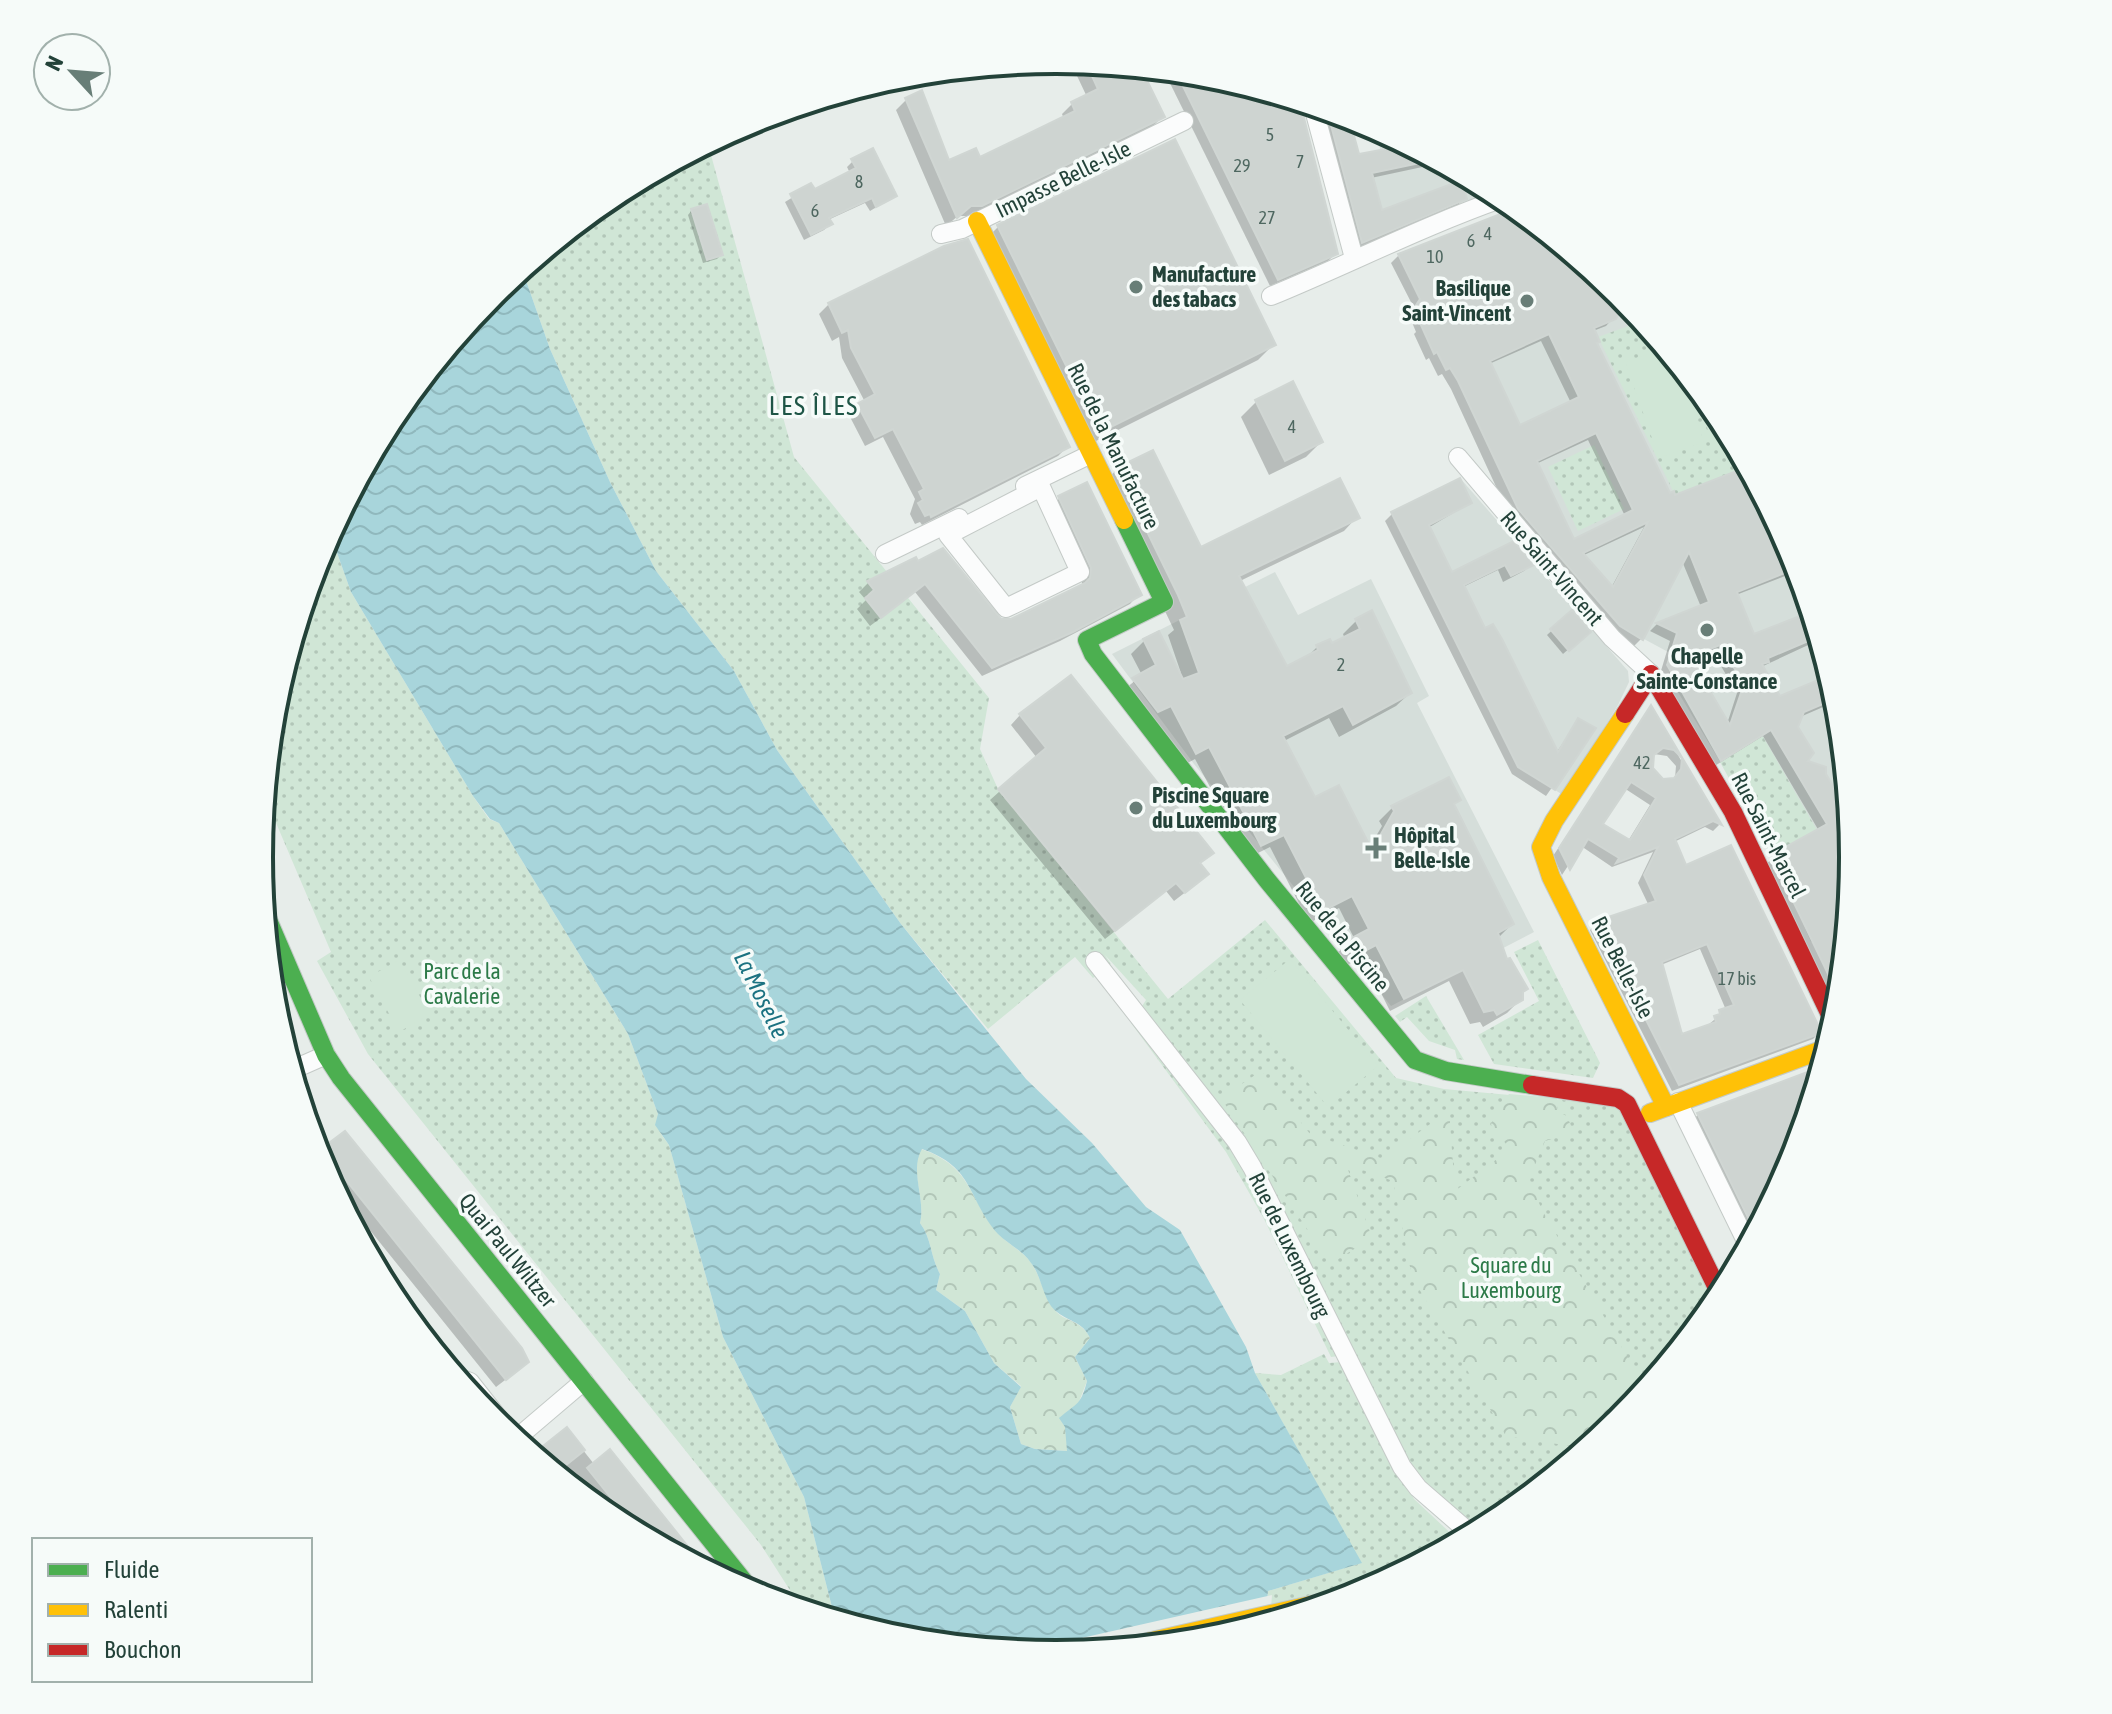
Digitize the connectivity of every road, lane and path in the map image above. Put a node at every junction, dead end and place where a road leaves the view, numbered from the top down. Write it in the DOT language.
graph roads {
  1 [pos="1317,119"];
  2 [pos="1184,121"];
  3 [pos="1487,204"];
  4 [pos="977,221"];
  5 [pos="941,234"];
  6 [pos="1354,258"];
  7 [pos="1271,296"];
  8 [pos="1091,454"];
  9 [pos="1458,457"];
  10 [pos="948,535"];
  11 [pos="885,554"];
  12 [pos="1093,654"];
  13 [pos="1651,674"];
  14 [pos="279,945"];
  15 [pos="1095,961"];
  16 [pos="1825,1004"];
  17 [pos="1814,1053"];
  18 [pos="326,1055"];
  19 [pos="302,1066"];
  20 [pos="1672,1104"];
  21 [pos="1636,1118"];
  22 [pos="1742,1234"];
  23 [pos="1714,1281"];
  24 [pos="584,1381"];
  25 [pos="525,1432"];
  26 [pos="1462,1526"];
  27 [pos="735,1571"];
  1 -- 6 [label="street"];
  2 -- 4 [label="street, Impasse Belle-Isle"];
  3 -- 6 [label="street"];
  4 -- 5 [label="street, Impasse Belle-Isle"];
  4 -- 8 [label="street, Rue de la Manufacture"];
  6 -- 7 [label="street"];
  8 -- 11 [label="street"];
  8 -- 12 [label="street, Rue de la Manufacture"];
  9 -- 13 [label="street, Rue Saint-Vincent"];
  10 -- 10 [label="street"];
  12 -- 21 [label="street, Rue de la Piscine"];
  13 -- 16 [label="street, Rue Saint-Marcel"];
  13 -- 20 [label="street, Rue Belle-Isle"];
  14 -- 18 [label="street, Quai Paul Wiltzer"];
  15 -- 26 [label="street, Rue de Luxembourg"];
  17 -- 20 [label="street"];
  18 -- 19 [label="street"];
  18 -- 24 [label="street, Quai Paul Wiltzer"];
  20 -- 21 [label="street"];
  20 -- 22 [label="street, Rue Belle-Isle"];
  21 -- 23 [label="street"];
  24 -- 25 [label="street"];
  24 -- 27 [label="street, Quai Paul Wiltzer"];
}
